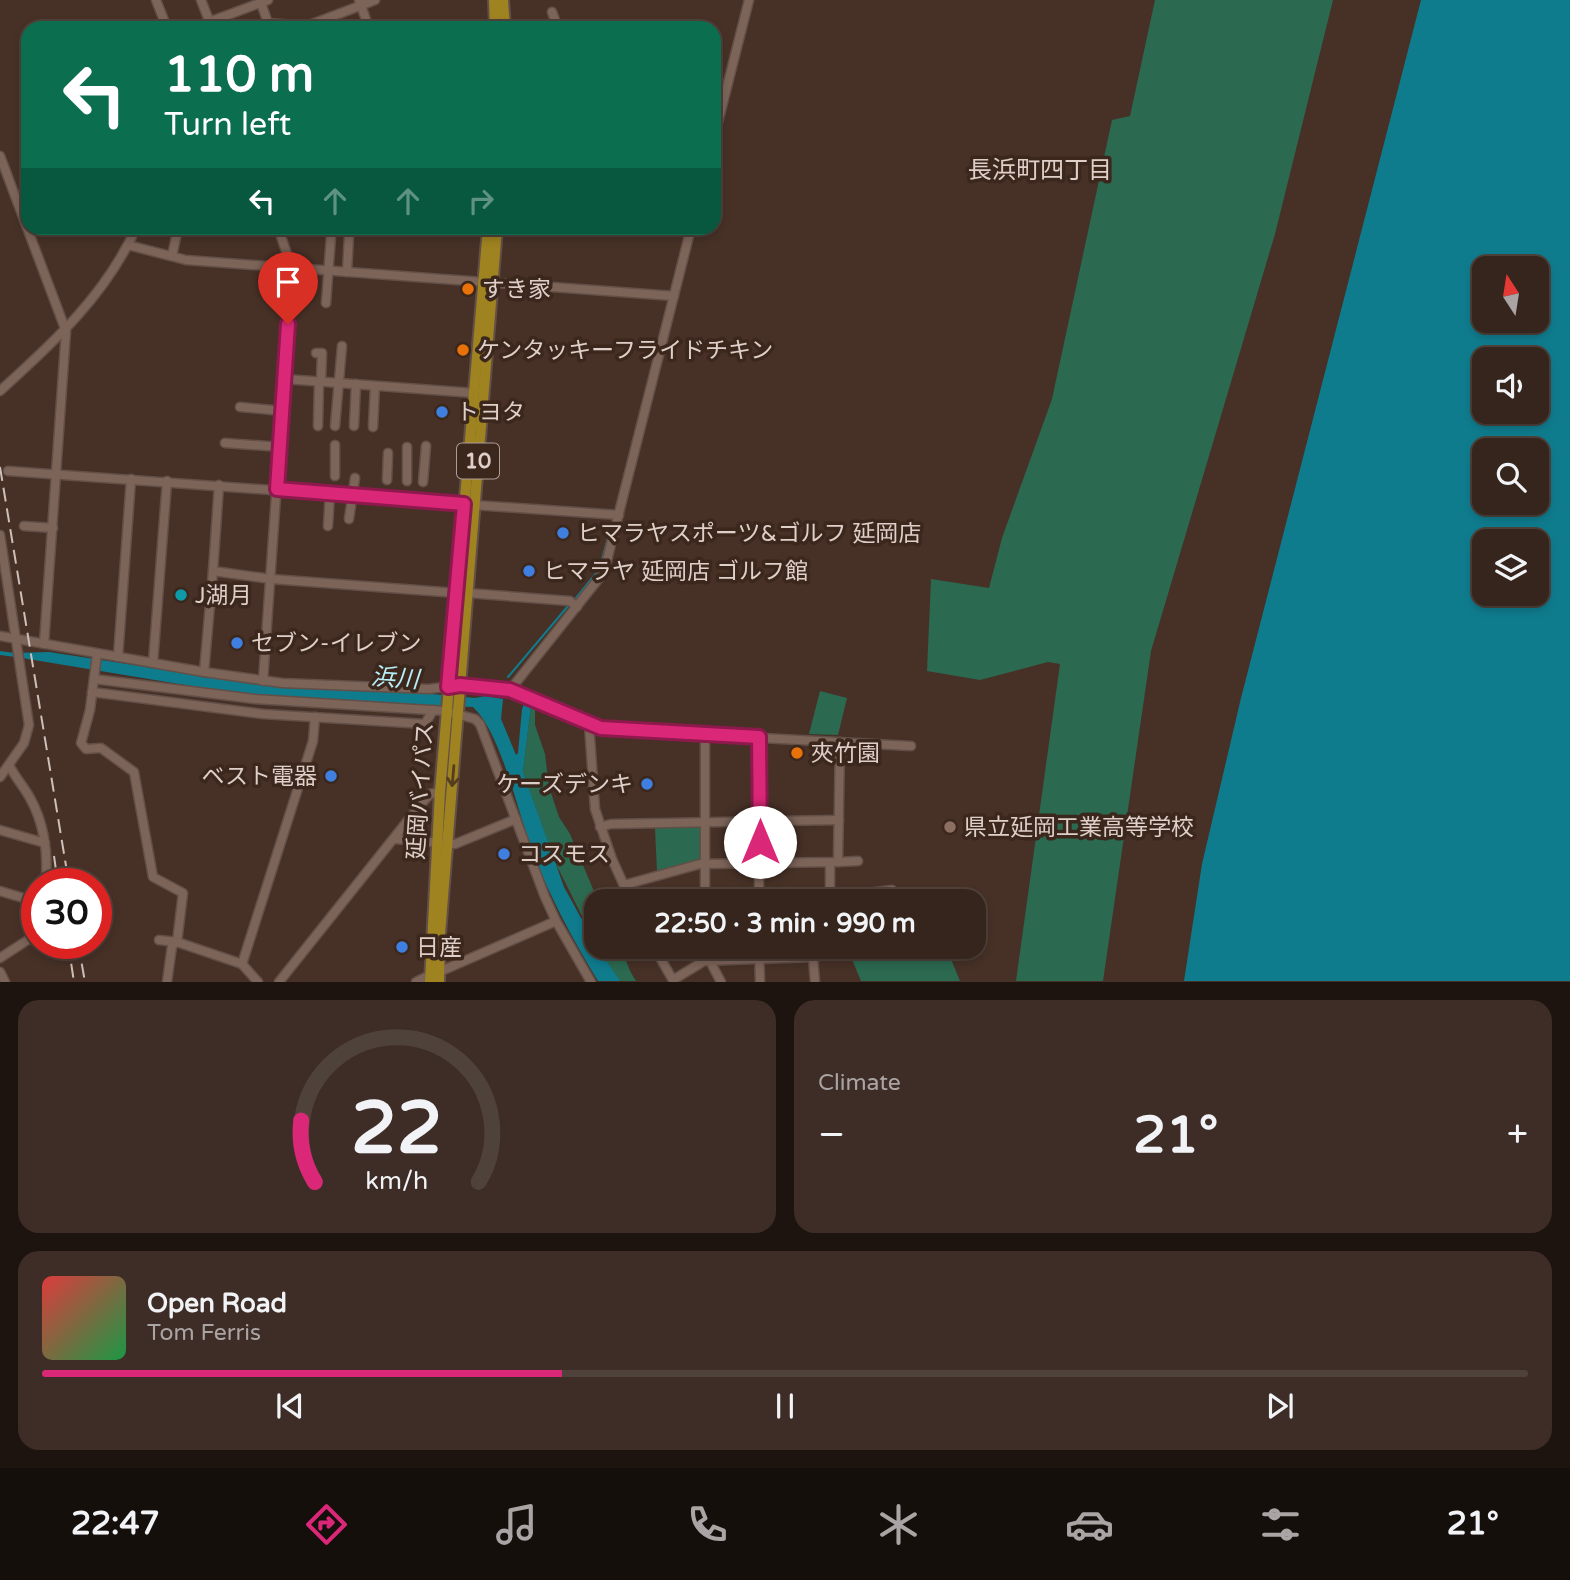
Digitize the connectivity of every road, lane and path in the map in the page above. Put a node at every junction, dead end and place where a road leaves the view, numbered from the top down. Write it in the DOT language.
graph roads {
  1 [pos="156,0"];
  2 [pos="201,0"];
  3 [pos="375,0"];
  4 [pos="494,0"];
  5 [pos="503,0"];
  6 [pos="749,0"];
  7 [pos="264,1"];
  8 [pos="360,3"];
  9 [pos="552,12"];
  10 [pos="164,21"];
  11 [pos="209,21"];
  12 [pos="219,21"];
  13 [pos="268,21"];
  14 [pos="318,21"];
  15 [pos="366,21"];
  16 [pos="495,21"];
  17 [pos="504,21"];
  18 [pos="555,21"];
  19 [pos="721,110"];
  20 [pos="0,156"];
  21 [pos="21,212"];
  22 [pos="30,235"];
  23 [pos="132,235"];
  24 [pos="176,235"];
  25 [pos="280,235"];
  26 [pos="488,235"];
  27 [pos="496,235"];
  28 [pos="689,235"];
  29 [pos="331,236"];
  30 [pos="349,236"];
  31 [pos="128,244"];
  32 [pos="172,256"];
  33 [pos="292,268"];
  34 [pos="328,271"];
  35 [pos="347,272"];
  36 [pos="488,282"];
  37 [pos="674,296"];
  38 [pos="326,303"];
  39 [pos="66,331"];
  40 [pos="342,346"];
  41 [pos="316,353"];
  42 [pos="285,379"];
  43 [pos="320,382"];
  44 [pos="339,383"];
  45 [pos="356,384"];
  46 [pos="374,386"];
  47 [pos="0,391"];
  48 [pos="474,393"];
  49 [pos="240,407"];
  50 [pos="283,411"];
  51 [pos="318,426"];
  52 [pos="335,426"];
  53 [pos="354,426"];
  54 [pos="373,427"];
  55 [pos="225,443"];
  56 [pos="335,445"];
  57 [pos="426,446"];
  58 [pos="280,447"];
  59 [pos="407,447"];
  60 [pos="388,453"];
  61 [pos="8,471"];
  62 [pos="57,473"];
  63 [pos="335,476"];
  64 [pos="131,478"];
  65 [pos="355,478"];
  66 [pos="387,480"];
  67 [pos="167,481"];
  68 [pos="407,481"];
  69 [pos="423,482"];
  70 [pos="219,485"];
  71 [pos="277,489"];
  72 [pos="330,493"];
  73 [pos="352,495"];
  74 [pos="469,504"];
  75 [pos="619,515"];
  76 [pos="349,519"];
  77 [pos="24,526"];
  78 [pos="328,526"];
  79 [pos="52,528"];
  80 [pos="0,535"];
  81 [pos="213,571"];
  82 [pos="271,579"];
  83 [pos="462,593"];
  84 [pos="577,607"];
  85 [pos="0,636"];
  86 [pos="17,644"];
  87 [pos="44,645"];
  88 [pos="97,656"];
  89 [pos="117,657"];
  90 [pos="153,663"];
  91 [pos="204,672"];
  92 [pos="94,677"];
  93 [pos="263,681"];
  94 [pos="460,690"];
  95 [pos="510,690"];
  96 [pos="448,691"];
  97 [pos="92,692"];
  98 [pos="446,709"];
  99 [pos="433,710"];
  100 [pos="458,711"];
  101 [pos="315,717"];
  102 [pos="589,724"];
  103 [pos="705,735"];
  104 [pos="759,737"];
  105 [pos="840,741"];
  106 [pos="911,746"];
  107 [pos="9,765"];
  108 [pos="0,777"];
  109 [pos="440,792"];
  110 [pos="516,819"];
  111 [pos="760,820"];
  112 [pos="839,820"];
  113 [pos="705,822"];
  114 [pos="600,827"];
  115 [pos="0,830"];
  116 [pos="394,839"];
  117 [pos="45,843"];
  118 [pos="446,843"];
  119 [pos="858,861"];
  120 [pos="834,862"];
  121 [pos="705,864"];
  122 [pos="760,864"];
  123 [pos="46,868"];
  124 [pos="624,886"];
  125 [pos="625,889"];
  126 [pos="705,889"];
  127 [pos="759,889"];
  128 [pos="831,889"];
  129 [pos="0,891"];
  130 [pos="21,897"];
  131 [pos="556,921"];
  132 [pos="159,940"];
  133 [pos="177,942"];
  134 [pos="21,944"];
  135 [pos="0,958"];
  136 [pos="660,959"];
  137 [pos="742,959"];
  138 [pos="760,959"];
  139 [pos="813,959"];
  140 [pos="707,961"];
  141 [pos="242,964"];
  142 [pos="0,972"];
  143 [pos="435,978"];
  144 [pos="674,981"];
  145 [pos="5,982"];
  146 [pos="167,982"];
  147 [pos="258,982"];
  148 [pos="279,982"];
  149 [pos="416,982"];
  150 [pos="591,982"];
  151 [pos="721,982"];
  152 [pos="760,982"];
  153 [pos="815,982"];
  1 -- 10 [label="street"];
  2 -- 11 [label="street"];
  3 -- 8 [label="street"];
  4 -- 16 [label="highway"];
  5 -- 17 [label="highway"];
  6 -- 19 [label="street"];
  7 -- 12 [label="street"];
  7 -- 13 [label="street"];
  8 -- 14 [label="street"];
  8 -- 15 [label="street"];
  9 -- 18 [label="street"];
  20 -- 21 [label="street"];
  22 -- 39 [label="street"];
  23 -- 31 [label="street"];
  24 -- 32 [label="street"];
  25 -- 33 [label="street"];
  26 -- 36 [label="highway, 延岡バイパス / 10"];
  27 -- 36 [label="highway, 延岡バイパス / 10"];
  28 -- 37 [label="street"];
  29 -- 34 [label="street"];
  30 -- 35 [label="street"];
  31 -- 32 [label="street"];
  31 -- 39 [label="street"];
  32 -- 33 [label="street"];
  33 -- 34 [label="street"];
  33 -- 42 [label="street"];
  34 -- 35 [label="street"];
  34 -- 38 [label="street"];
  35 -- 36 [label="street"];
  36 -- 37 [label="street"];
  36 -- 48 [label="highway, 延岡バイパス / 10"];
  36 -- 74 [label="highway, 延岡バイパス / 10"];
  37 -- 75 [label="street"];
  39 -- 47 [label="street"];
  39 -- 62 [label="street"];
  40 -- 44 [label="street"];
  41 -- 43 [label="street"];
  42 -- 43 [label="street"];
  42 -- 50 [label="street"];
  43 -- 44 [label="street"];
  43 -- 51 [label="street"];
  44 -- 45 [label="street"];
  44 -- 52 [label="street"];
  45 -- 46 [label="street"];
  45 -- 53 [label="street"];
  46 -- 48 [label="street"];
  46 -- 54 [label="street"];
  48 -- 74 [label="highway, 延岡バイパス / 10"];
  49 -- 50 [label="street"];
  50 -- 58 [label="street"];
  55 -- 58 [label="street"];
  56 -- 63 [label="street"];
  57 -- 69 [label="street"];
  58 -- 71 [label="street"];
  59 -- 68 [label="street"];
  60 -- 66 [label="street"];
  61 -- 62 [label="street"];
  62 -- 64 [label="street"];
  62 -- 79 [label="street"];
  64 -- 67 [label="street"];
  64 -- 89 [label="street"];
  65 -- 73 [label="street"];
  67 -- 70 [label="street"];
  67 -- 90 [label="street"];
  70 -- 71 [label="street"];
  70 -- 81 [label="street"];
  71 -- 72 [label="street"];
  71 -- 82 [label="street"];
  72 -- 73 [label="street"];
  72 -- 78 [label="street"];
  73 -- 74 [label="street"];
  73 -- 76 [label="street"];
  74 -- 75 [label="street"];
  74 -- 83 [label="highway, 延岡バイパス / 10"];
  75 -- 84 [label="street"];
  77 -- 79 [label="street"];
  79 -- 87 [label="street"];
  80 -- 86 [label="street"];
  81 -- 82 [label="street"];
  81 -- 91 [label="street"];
  82 -- 83 [label="street"];
  82 -- 93 [label="street"];
  83 -- 84 [label="street"];
  83 -- 94 [label="highway, 延岡バイパス / 10"];
  83 -- 96 [label="highway, 延岡バイパス / 10"];
  84 -- 95 [label="street"];
  85 -- 86 [label="street"];
  86 -- 87 [label="street"];
  86 -- 107 [label="street"];
  87 -- 88 [label="street"];
  88 -- 89 [label="street"];
  88 -- 92 [label="street"];
  89 -- 90 [label="street"];
  90 -- 91 [label="street"];
  91 -- 93 [label="street"];
  92 -- 97 [label="street"];
  92 -- 99 [label="street"];
  93 -- 96 [label="street"];
  94 -- 95 [label="street"];
  94 -- 96 [label="street"];
  94 -- 100 [label="highway, 延岡バイパス / 10"];
  95 -- 102 [label="street"];
  96 -- 98 [label="highway, 延岡バイパス / 10"];
  97 -- 101 [label="street"];
  97 -- 133 [label="street"];
  98 -- 99 [label="street"];
  98 -- 100 [label="street"];
  98 -- 109 [label="highway, 延岡バイパス / 10"];
  99 -- 101 [label="street"];
  100 -- 110 [label="street"];
  100 -- 118 [label="highway, 延岡バイパス / 10, one-way"];
  101 -- 141 [label="street"];
  102 -- 103 [label="street"];
  102 -- 114 [label="street"];
  103 -- 104 [label="street"];
  103 -- 113 [label="street"];
  104 -- 105 [label="street"];
  104 -- 111 [label="street"];
  105 -- 106 [label="street"];
  105 -- 112 [label="street"];
  107 -- 108 [label="street"];
  107 -- 117 [label="street"];
  109 -- 116 [label="street"];
  109 -- 118 [label="highway, 延岡バイパス / 10"];
  110 -- 118 [label="street"];
  110 -- 131 [label="street"];
  111 -- 112 [label="street"];
  111 -- 113 [label="street"];
  111 -- 122 [label="street"];
  112 -- 120 [label="street"];
  113 -- 114 [label="street"];
  113 -- 121 [label="street"];
  114 -- 124 [label="street"];
  115 -- 117 [label="street"];
  116 -- 118 [label="street"];
  116 -- 148 [label="street"];
  117 -- 123 [label="street"];
  118 -- 143 [label="highway, 延岡バイパス / 10"];
  119 -- 120 [label="street"];
  120 -- 122 [label="street"];
  120 -- 128 [label="street"];
  121 -- 122 [label="street"];
  121 -- 124 [label="street"];
  121 -- 126 [label="street"];
  122 -- 127 [label="street"];
  124 -- 125 [label="street"];
  129 -- 130 [label="street"];
  131 -- 143 [label="street"];
  131 -- 150 [label="street"];
  132 -- 133 [label="street"];
  133 -- 141 [label="street"];
  133 -- 146 [label="street"];
  134 -- 135 [label="street"];
  136 -- 144 [label="street"];
  137 -- 140 [label="street"];
  138 -- 152 [label="street"];
  139 -- 153 [label="street"];
  140 -- 144 [label="street"];
  140 -- 151 [label="street"];
  141 -- 147 [label="street"];
  142 -- 145 [label="street"];
  143 -- 149 [label="street"];
}
